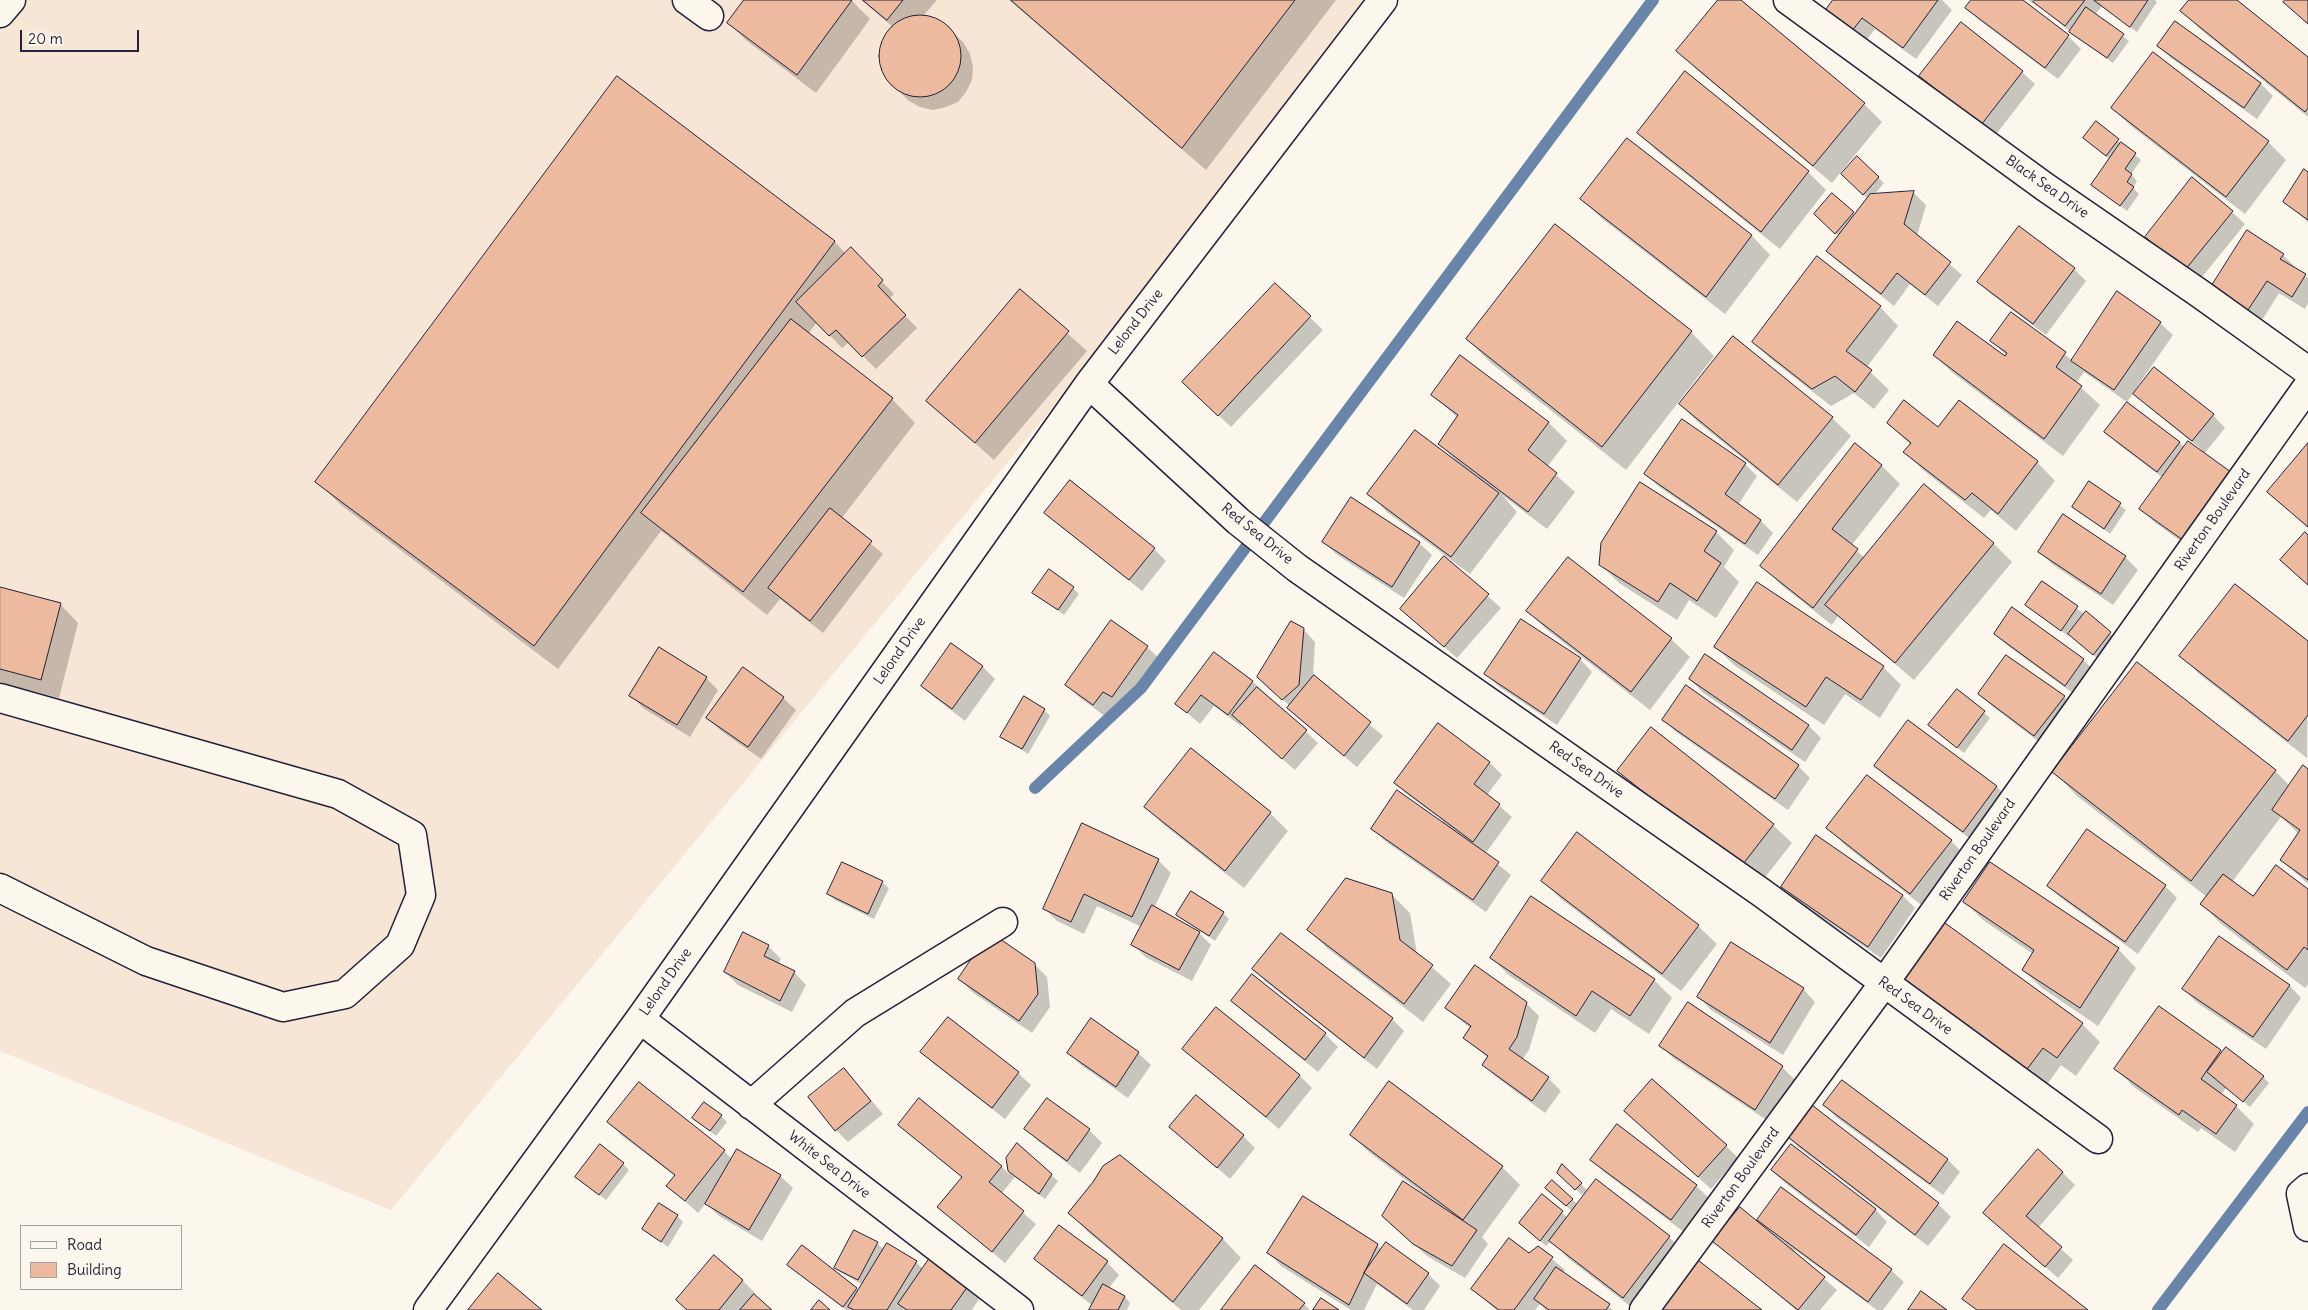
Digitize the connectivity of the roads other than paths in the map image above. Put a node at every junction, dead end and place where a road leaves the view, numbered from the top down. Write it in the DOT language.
graph roads {
  1 [pos="11,0"];
  2 [pos="687,0"];
  3 [pos="1383,0"];
  4 [pos="1788,0"];
  5 [pos="0,14"];
  6 [pos="709,16"];
  7 [pos="2308,370"];
  8 [pos="1088,384"];
  9 [pos="2308,386"];
  10 [pos="0,698"];
  11 [pos="0,888"];
  12 [pos="1003,922"];
  13 [pos="1884,984"];
  14 [pos="640,1019"];
  15 [pos="751,1105"];
  16 [pos="2098,1139"];
  17 [pos="2308,1188"];
  18 [pos="2308,1227"];
  19 [pos="428,1310"];
  20 [pos="1019,1310"];
  21 [pos="1644,1310"];
  1 -- 5 [label="street"];
  2 -- 6 [label="street"];
  3 -- 8 [label="street, Lelond Drive"];
  4 -- 7 [label="street, Black Sea Drive"];
  8 -- 13 [label="street, Red Sea Drive"];
  8 -- 14 [label="street, Lelond Drive"];
  9 -- 13 [label="street, Riverton Boulevard"];
  10 -- 11 [label="street"];
  12 -- 15 [label="street"];
  13 -- 16 [label="street, Red Sea Drive"];
  13 -- 21 [label="street, Riverton Boulevard"];
  14 -- 15 [label="street, White Sea Drive"];
  14 -- 19 [label="street, Lelond Drive"];
  15 -- 20 [label="street, White Sea Drive"];
  17 -- 18 [label="street"];
}
